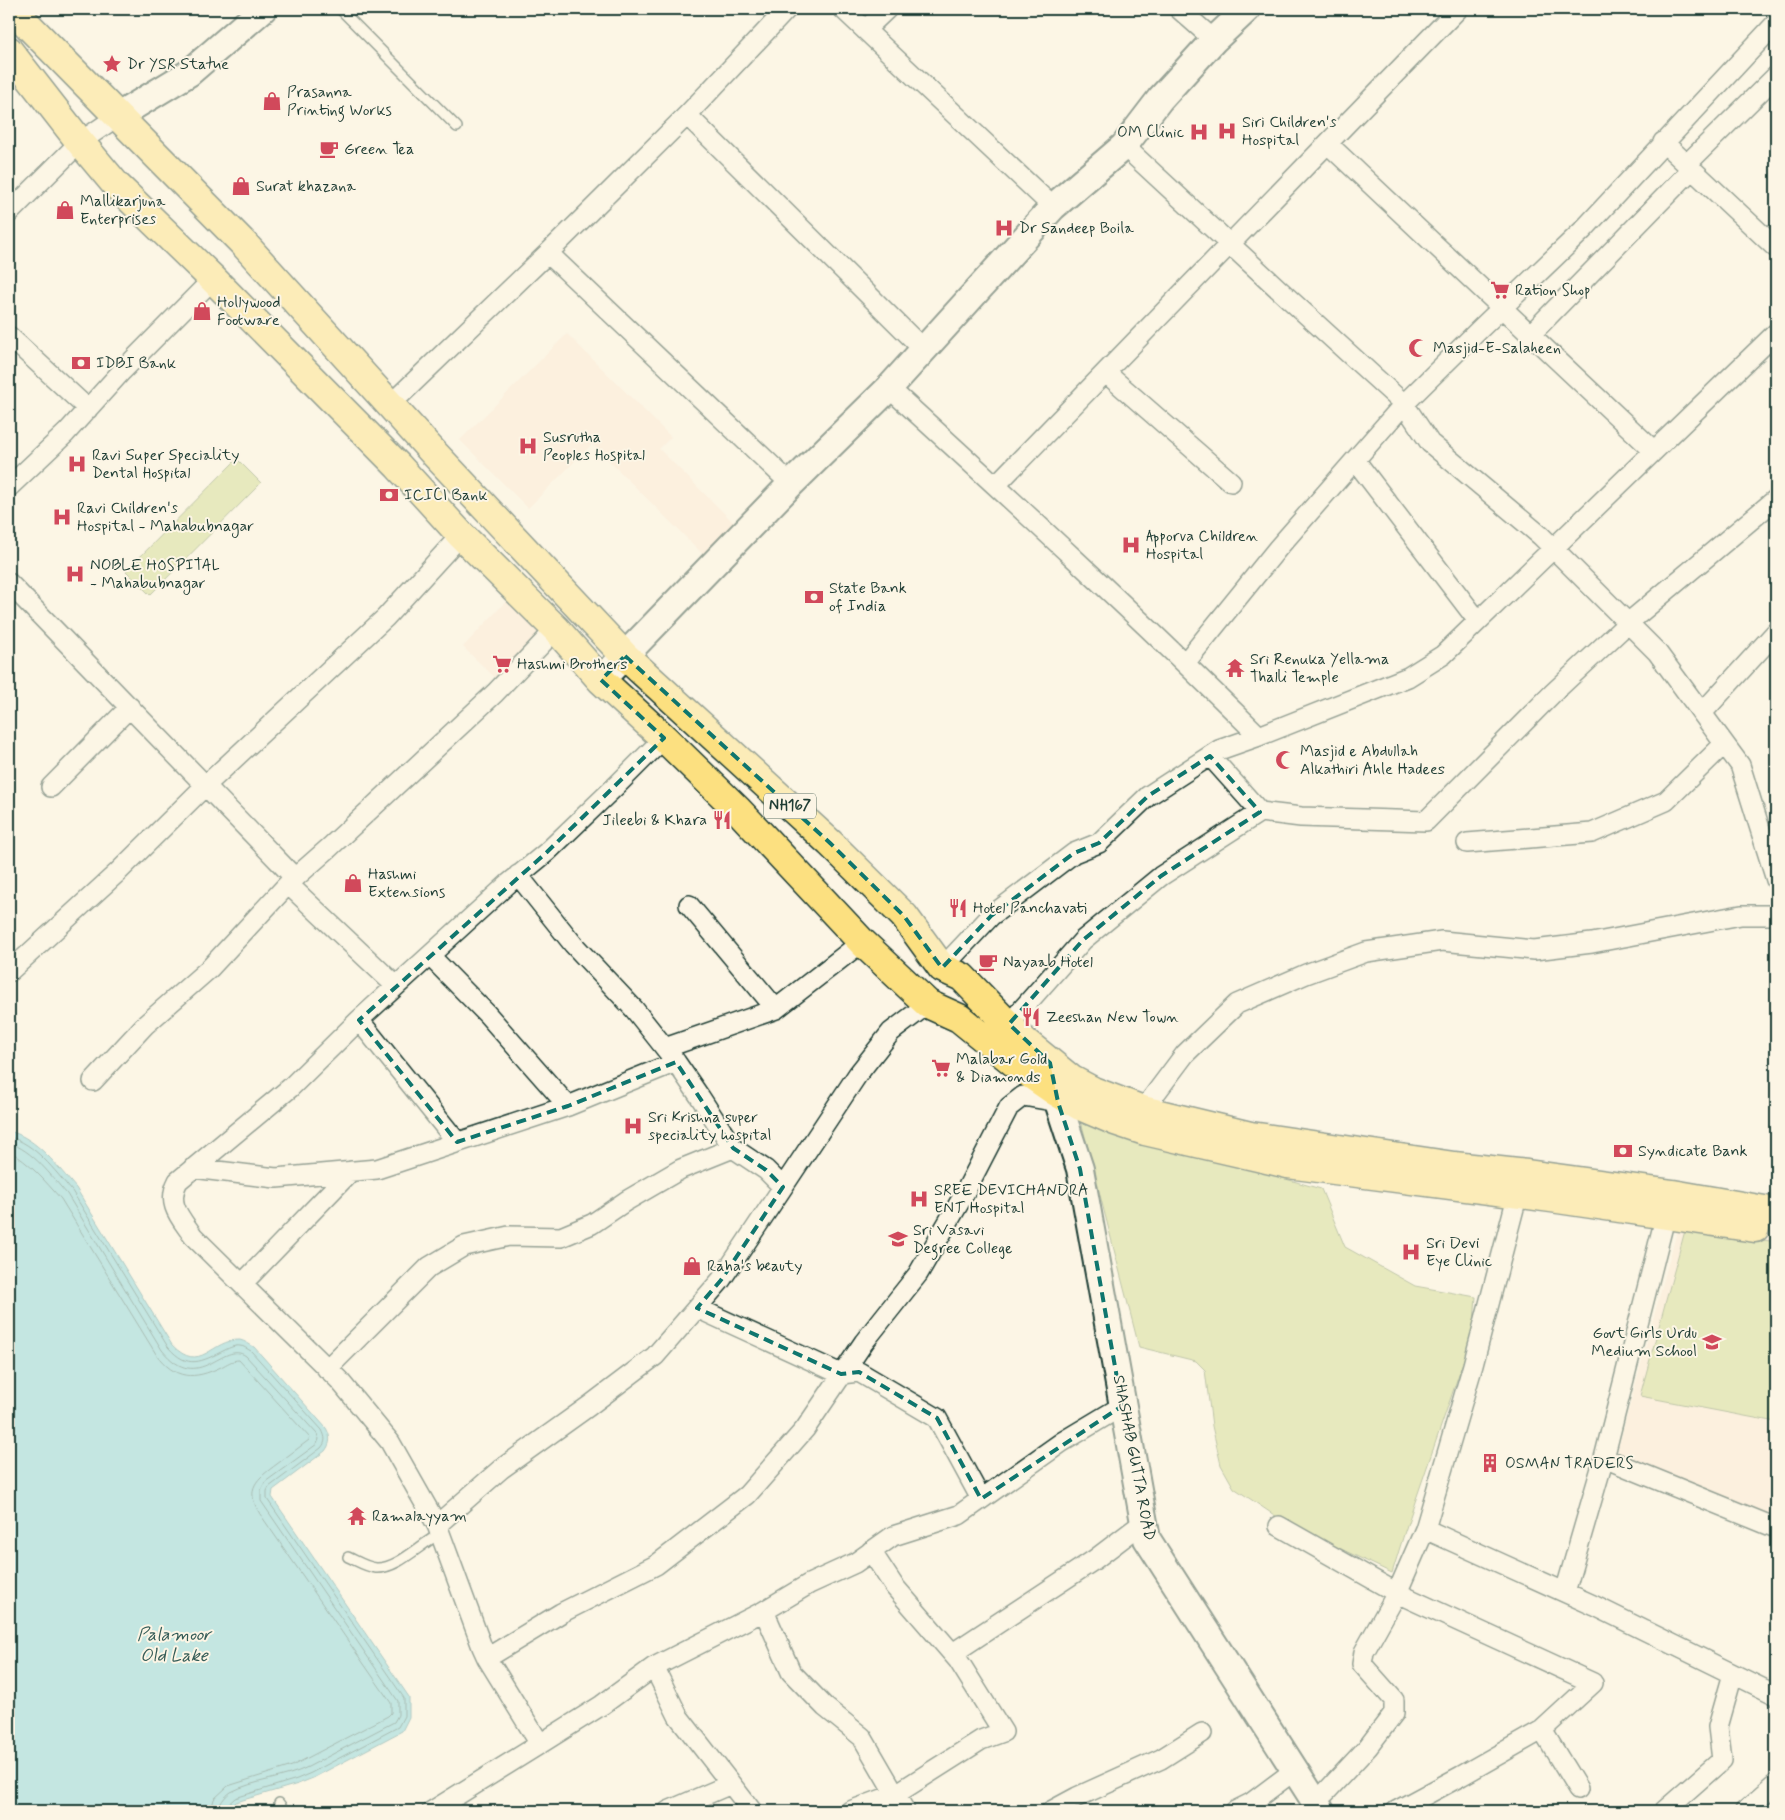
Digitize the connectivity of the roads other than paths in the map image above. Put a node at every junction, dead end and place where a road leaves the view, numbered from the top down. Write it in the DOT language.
graph roads {
  1 [pos="12,9"];
  2 [pos="263,9"];
  3 [pos="340,9"];
  4 [pos="787,9"];
  5 [pos="843,9"];
  6 [pos="887,9"];
  7 [pos="1179,9"];
  8 [pos="1247,9"];
  9 [pos="1458,9"];
  10 [pos="1770,9"];
  11 [pos="1776,15"];
  12 [pos="1776,23"];
  13 [pos="866,30"];
  14 [pos="1214,40"];
  15 [pos="9,51"];
  16 [pos="1776,76"];
  17 [pos="687,114"];
  18 [pos="118,116"];
  19 [pos="457,127"];
  20 [pos="80,142"];
  21 [pos="1663,142"];
  22 [pos="1328,144"];
  23 [pos="1124,146"];
  24 [pos="1690,167"];
  25 [pos="1053,207"];
  26 [pos="9,213"];
  27 [pos="1231,245"];
  28 [pos="1776,248"];
  29 [pos="548,252"];
  30 [pos="213,279"];
  31 [pos="1501,308"];
  32 [pos="1776,333"];
  33 [pos="1530,335"];
  34 [pos="9,336"];
  35 [pos="924,350"];
  36 [pos="1106,372"];
  37 [pos="889,388"];
  38 [pos="391,404"];
  39 [pos="1404,404"];
  40 [pos="88,409"];
  41 [pos="1654,451"];
  42 [pos="1355,460"];
  43 [pos="1231,482"];
  44 [pos="791,484"];
  45 [pos="996,485"];
  46 [pos="9,487"];
  47 [pos="1776,499"];
  48 [pos="462,535"];
  49 [pos="1554,549"];
  50 [pos="9,583"];
  51 [pos="1478,621"];
  52 [pos="1628,622"];
  53 [pos="556,629"];
  54 [pos="1776,632"];
  55 [pos="625,656"];
  56 [pos="1185,663"];
  57 [pos="602,680"];
  58 [pos="130,707"];
  59 [pos="1702,713"];
  60 [pos="1259,736"];
  61 [pos="664,738"];
  62 [pos="1724,744"];
  63 [pos="1210,756"];
  64 [pos="206,785"];
  65 [pos="51,787"];
  66 [pos="1260,812"];
  67 [pos="1467,843"];
  68 [pos="518,875"];
  69 [pos="1776,880"];
  70 [pos="291,881"];
  71 [pos="689,905"];
  72 [pos="1776,914"];
  73 [pos="862,942"];
  74 [pos="430,956"];
  75 [pos="942,968"];
  76 [pos="9,972"];
  77 [pos="396,986"];
  78 [pos="928,1004"];
  79 [pos="776,1009"];
  80 [pos="359,1020"];
  81 [pos="1009,1024"];
  82 [pos="670,1055"];
  83 [pos="1050,1063"];
  84 [pos="93,1081"];
  85 [pos="1057,1097"];
  86 [pos="568,1106"];
  87 [pos="1143,1110"];
  88 [pos="457,1142"];
  89 [pos="733,1148"];
  90 [pos="193,1168"];
  91 [pos="352,1172"];
  92 [pos="783,1187"];
  93 [pos="1518,1194"];
  94 [pos="1776,1212"];
  95 [pos="1666,1214"];
  96 [pos="1776,1231"];
  97 [pos="242,1284"];
  98 [pos="696,1308"];
  99 [pos="326,1368"];
  100 [pos="841,1374"];
  101 [pos="1122,1406"];
  102 [pos="1604,1458"];
  103 [pos="981,1499"];
  104 [pos="1144,1522"];
  105 [pos="1279,1526"];
  106 [pos="1776,1528"];
  107 [pos="1425,1529"];
  108 [pos="439,1530"];
  109 [pos="871,1552"];
  110 [pos="348,1557"];
  111 [pos="1565,1592"];
  112 [pos="1397,1593"];
  113 [pos="764,1611"];
  114 [pos="953,1653"];
  115 [pos="488,1658"];
  116 [pos="654,1667"];
  117 [pos="1733,1674"];
  118 [pos="1776,1695"];
  119 [pos="1542,1730"];
  120 [pos="1202,1733"];
  121 [pos="540,1744"];
  122 [pos="1295,1770"];
  123 [pos="731,1784"];
  124 [pos="1776,1784"];
  125 [pos="1578,1789"];
  126 [pos="896,1794"];
  127 [pos="280,1803"];
  128 [pos="1317,1805"];
  129 [pos="453,1806"];
  130 [pos="285,1811"];
  131 [pos="432,1811"];
  132 [pos="668,1811"];
  133 [pos="752,1811"];
  134 [pos="850,1811"];
  135 [pos="905,1811"];
  136 [pos="1051,1811"];
  137 [pos="1234,1811"];
  138 [pos="1396,1811"];
  139 [pos="1664,1811"];
  140 [pos="1745,1811"];
  1 -- 18 [label="highway, NH167"];
  2 -- 18 [label="street"];
  3 -- 19 [label="lane"];
  4 -- 17 [label="street"];
  5 -- 13 [label="street"];
  6 -- 13 [label="street"];
  7 -- 14 [label="street"];
  8 -- 14 [label="street"];
  9 -- 22 [label="street"];
  10 -- 11 [label="street"];
  12 -- 21 [label="street"];
  13 -- 25 [label="street"];
  14 -- 23 [label="street"];
  15 -- 20 [label="highway, NH167"];
  16 -- 24 [label="street"];
  17 -- 29 [label="street"];
  17 -- 35 [label="street"];
  18 -- 20 [label="street"];
  18 -- 38 [label="highway, NH167"];
  20 -- 26 [label="street"];
  20 -- 30 [label="highway, NH167"];
  21 -- 24 [label="street"];
  21 -- 31 [label="street"];
  22 -- 27 [label="street"];
  22 -- 31 [label="street"];
  23 -- 25 [label="street"];
  23 -- 27 [label="street"];
  24 -- 28 [label="street"];
  24 -- 33 [label="street"];
  25 -- 35 [label="street"];
  27 -- 36 [label="street"];
  27 -- 39 [label="street"];
  29 -- 38 [label="street"];
  29 -- 44 [label="street"];
  30 -- 40 [label="street"];
  30 -- 48 [label="highway, NH167"];
  31 -- 33 [label="street"];
  31 -- 39 [label="street"];
  32 -- 41 [label="street"];
  33 -- 41 [label="street"];
  34 -- 40 [label="street"];
  35 -- 37 [label="street"];
  36 -- 43 [label="street"];
  36 -- 45 [label="street"];
  37 -- 44 [label="street"];
  37 -- 45 [label="street"];
  38 -- 55 [label="highway, NH167"];
  39 -- 42 [label="street"];
  39 -- 49 [label="street"];
  40 -- 46 [label="street"];
  41 -- 49 [label="street"];
  42 -- 51 [label="street"];
  42 -- 56 [label="street"];
  44 -- 55 [label="street"];
  45 -- 56 [label="street"];
  47 -- 52 [label="street"];
  48 -- 53 [label="highway, NH167"];
  48 -- 64 [label="street"];
  49 -- 51 [label="street"];
  49 -- 52 [label="street"];
  50 -- 58 [label="street"];
  51 -- 60 [label="street"];
  52 -- 59 [label="street"];
  52 -- 66 [label="street"];
  53 -- 57 [label="highway, NH167"];
  53 -- 70 [label="street"];
  54 -- 59 [label="street"];
  55 -- 57 [label="street"];
  55 -- 75 [label="highway, NH167"];
  56 -- 60 [label="street"];
  57 -- 61 [label="highway, NH167"];
  58 -- 64 [label="street"];
  58 -- 65 [label="street"];
  59 -- 62 [label="street"];
  60 -- 63 [label="street"];
  61 -- 68 [label="street"];
  61 -- 73 [label="highway, NH167"];
  62 -- 67 [label="street"];
  62 -- 69 [label="street"];
  63 -- 66 [label="street"];
  63 -- 75 [label="street"];
  64 -- 70 [label="street"];
  64 -- 76 [label="street"];
  66 -- 81 [label="street"];
  68 -- 74 [label="street"];
  68 -- 82 [label="street"];
  70 -- 77 [label="street"];
  70 -- 84 [label="street"];
  71 -- 79 [label="street"];
  72 -- 87 [label="street"];
  73 -- 78 [label="highway, NH167"];
  73 -- 79 [label="street"];
  74 -- 77 [label="street"];
  74 -- 86 [label="street"];
  75 -- 81 [label="highway, NH167"];
  77 -- 80 [label="street"];
  78 -- 85 [label="highway, NH167"];
  78 -- 92 [label="street"];
  79 -- 82 [label="street"];
  80 -- 88 [label="street"];
  80 -- 90 [label="street"];
  81 -- 83 [label="highway, NH167"];
  82 -- 86 [label="street"];
  82 -- 89 [label="street"];
  83 -- 85 [label="street, SHASHAB GUTTA ROAD"];
  83 -- 87 [label="highway, NH167"];
  85 -- 93 [label="highway, NH167"];
  85 -- 100 [label="street"];
  85 -- 101 [label="street, SHASHAB GUTTA ROAD"];
  86 -- 88 [label="street"];
  87 -- 94 [label="highway, NH167"];
  88 -- 91 [label="street"];
  89 -- 92 [label="street"];
  89 -- 99 [label="street"];
  90 -- 91 [label="street"];
  90 -- 97 [label="street"];
  91 -- 97 [label="street"];
  92 -- 98 [label="street"];
  93 -- 95 [label="highway, NH167"];
  93 -- 107 [label="street"];
  95 -- 96 [label="highway, NH167"];
  95 -- 102 [label="street"];
  97 -- 99 [label="street"];
  98 -- 100 [label="street"];
  98 -- 108 [label="street"];
  99 -- 108 [label="street"];
  100 -- 103 [label="street"];
  100 -- 115 [label="street"];
  101 -- 103 [label="street"];
  101 -- 104 [label="street, SHASHAB GUTTA ROAD"];
  102 -- 106 [label="street"];
  102 -- 111 [label="street"];
  103 -- 109 [label="street"];
  104 -- 114 [label="street"];
  104 -- 122 [label="street, SHASHAB GUTTA ROAD"];
  105 -- 112 [label="street"];
  107 -- 111 [label="street"];
  107 -- 112 [label="street"];
  108 -- 110 [label="lane"];
  108 -- 115 [label="street"];
  109 -- 113 [label="street"];
  109 -- 114 [label="street"];
  111 -- 117 [label="street"];
  112 -- 119 [label="street"];
  112 -- 128 [label="street"];
  113 -- 116 [label="street"];
  113 -- 126 [label="street"];
  114 -- 126 [label="street"];
  115 -- 121 [label="street"];
  116 -- 121 [label="street"];
  116 -- 123 [label="street"];
  117 -- 118 [label="street"];
  117 -- 139 [label="street"];
  119 -- 125 [label="street"];
  119 -- 138 [label="street"];
  120 -- 136 [label="street"];
  121 -- 129 [label="street"];
  122 -- 128 [label="street, SHASHAB GUTTA ROAD"];
  122 -- 137 [label="street"];
  123 -- 132 [label="street"];
  123 -- 133 [label="street"];
  124 -- 140 [label="street"];
  126 -- 134 [label="street"];
  126 -- 135 [label="street"];
  127 -- 130 [label="lane"];
  129 -- 131 [label="street"];
}
